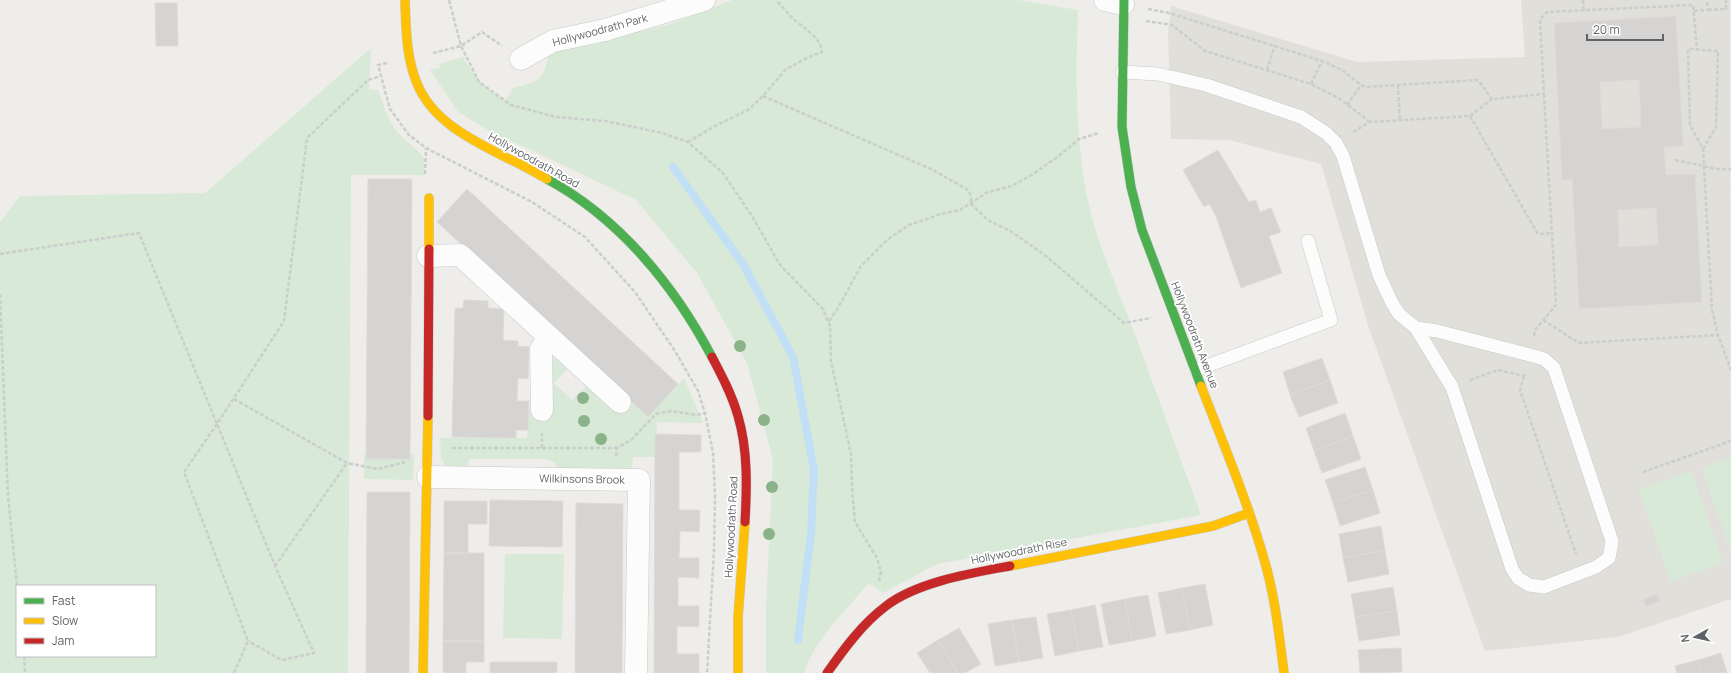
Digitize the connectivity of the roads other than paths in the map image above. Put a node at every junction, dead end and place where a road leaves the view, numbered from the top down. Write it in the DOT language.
graph roads {
  1 [pos="405,0"];
  2 [pos="704,0"];
  3 [pos="1117,1"];
  4 [pos="521,59"];
  5 [pos="1122,72"];
  6 [pos="429,198"];
  7 [pos="1308,241"];
  8 [pos="428,256"];
  9 [pos="1416,328"];
  10 [pos="549,337"];
  11 [pos="1196,370"];
  12 [pos="620,402"];
  13 [pos="542,410"];
  14 [pos="428,477"];
  15 [pos="1249,513"];
  16 [pos="423,673"];
  17 [pos="636,673"];
  18 [pos="738,673"];
  19 [pos="827,673"];
  20 [pos="1284,673"];
  1 -- 18 [label="street, Hollywoodrath Road"];
  2 -- 4 [label="street, Hollywoodrath Park"];
  3 -- 5 [label="street, Hollywoodrath Avenue"];
  5 -- 9 [label="lane"];
  5 -- 11 [label="street, Hollywoodrath Avenue"];
  6 -- 8 [label="street"];
  7 -- 11 [label="lane"];
  8 -- 10 [label="street"];
  8 -- 14 [label="street"];
  9 -- 9 [label="lane"];
  10 -- 12 [label="street"];
  10 -- 13 [label="street"];
  11 -- 15 [label="street, Hollywoodrath Avenue"];
  14 -- 16 [label="street"];
  14 -- 17 [label="street, Wilkinsons Brook"];
  15 -- 19 [label="street, Hollywoodrath Rise"];
  15 -- 20 [label="street, Hollywoodrath Avenue"];
}
